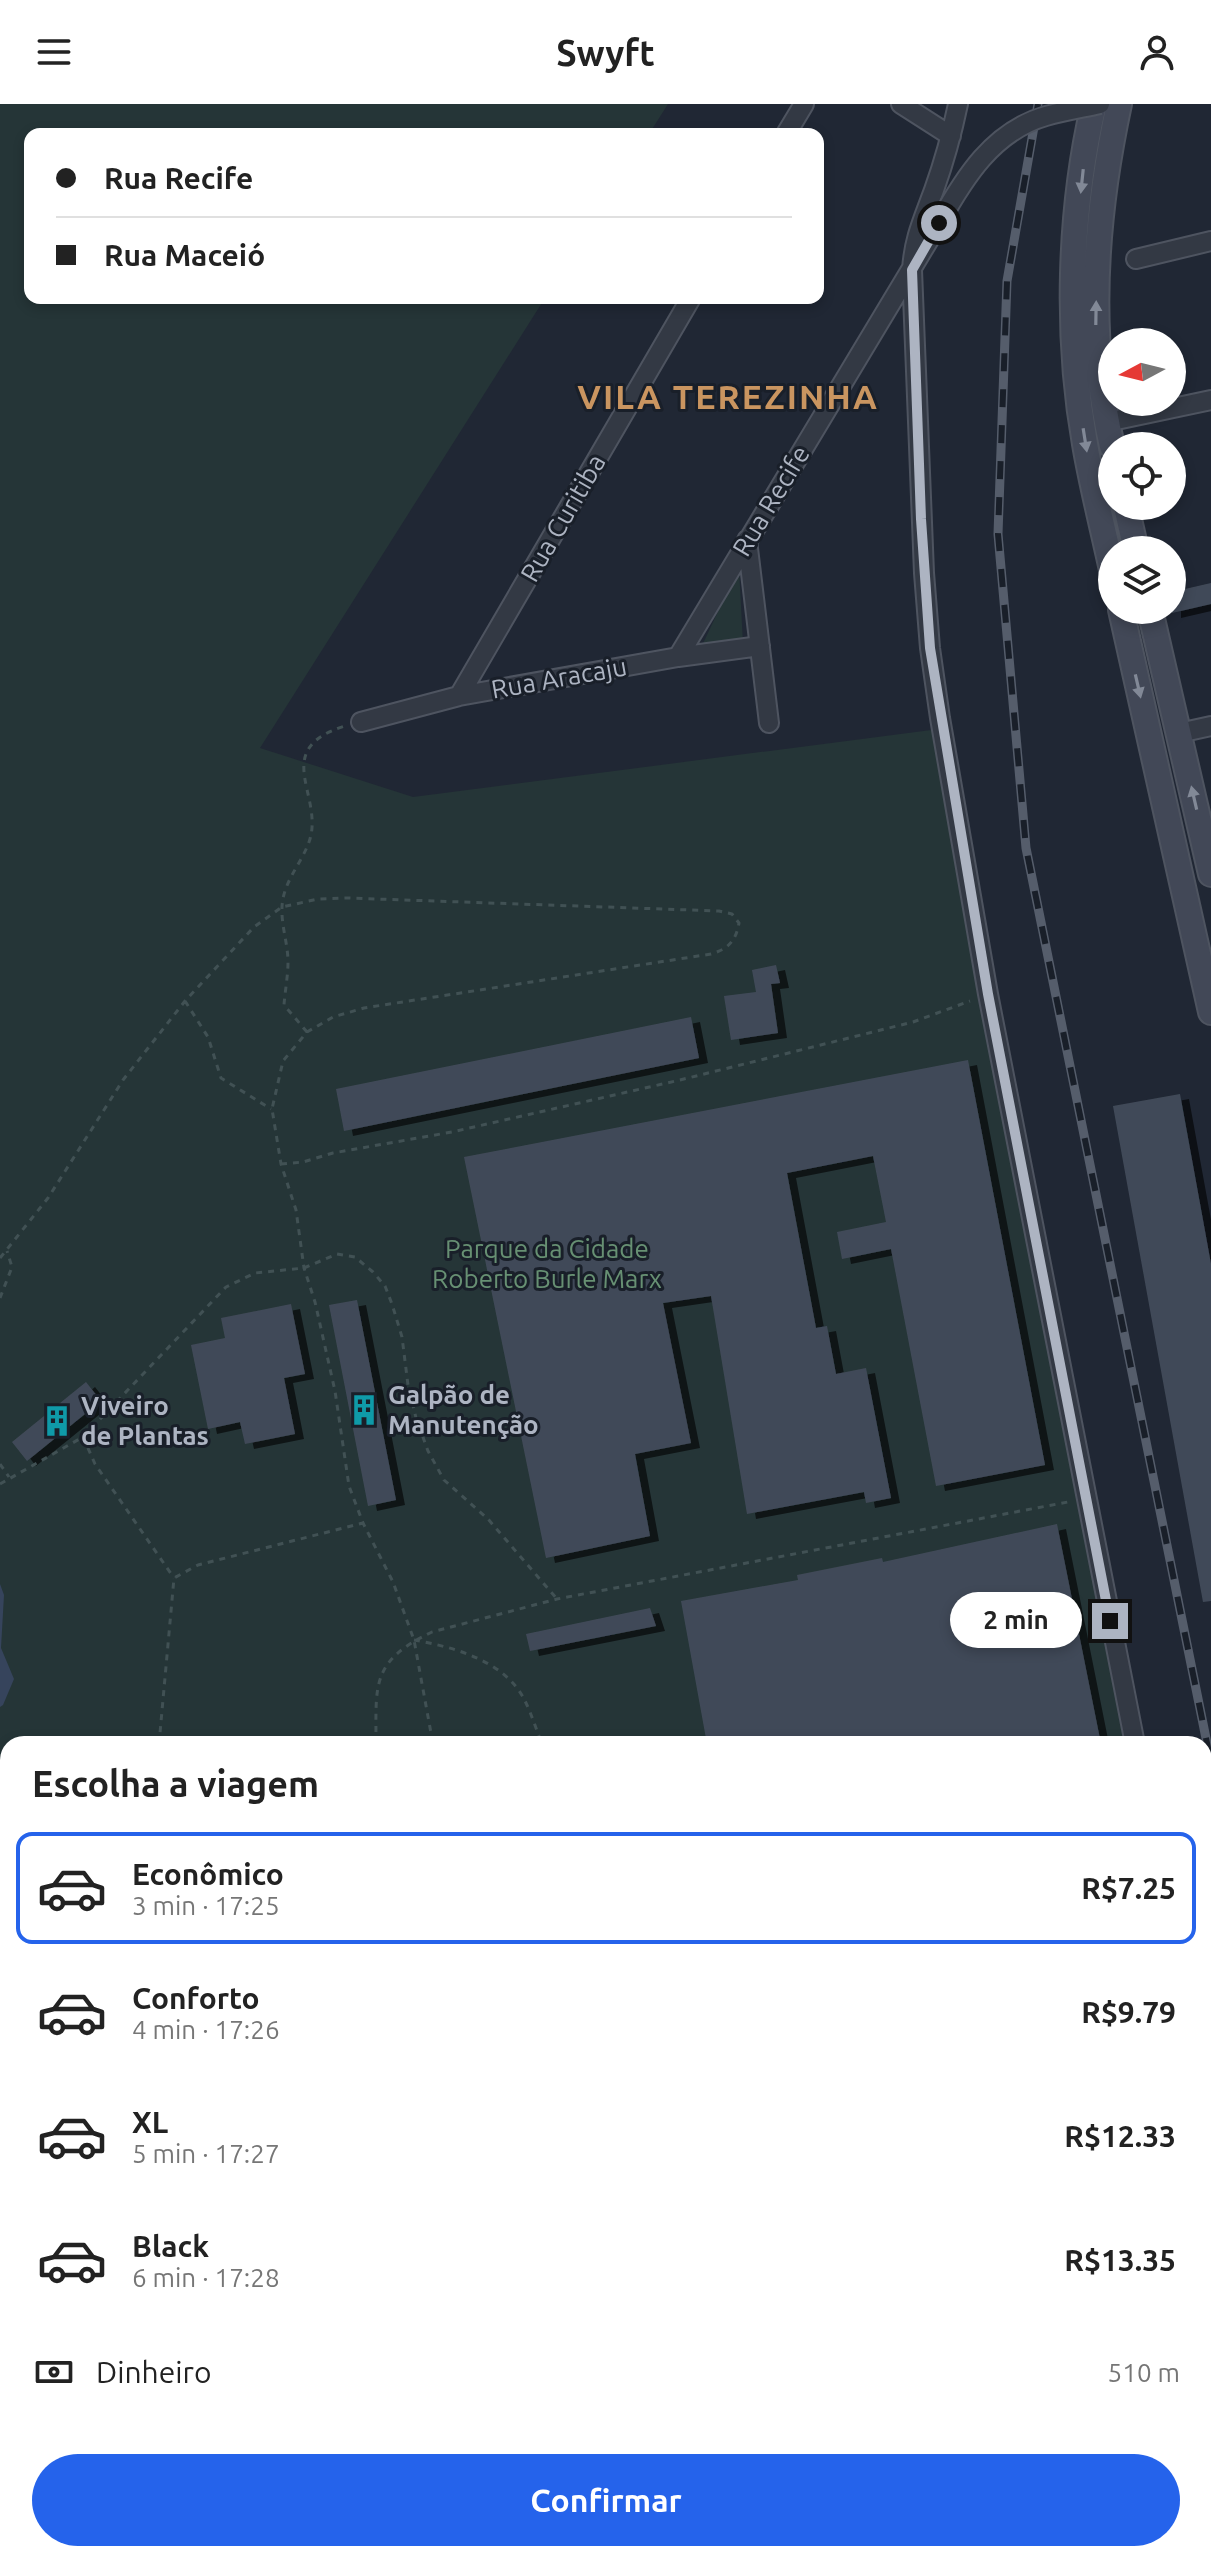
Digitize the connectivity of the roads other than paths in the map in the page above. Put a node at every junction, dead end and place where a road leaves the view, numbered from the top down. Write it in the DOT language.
graph roads {
  1 [pos="804,104"];
  2 [pos="901,104"];
  3 [pos="958,104"];
  4 [pos="1094,104"];
  5 [pos="1100,104"];
  6 [pos="1119,104"];
  7 [pos="790,128"];
  8 [pos="951,136"];
  9 [pos="1211,241"];
  10 [pos="1136,259"];
  11 [pos="912,270"];
  12 [pos="688,304"];
  13 [pos="1211,400"];
  14 [pos="1107,422"];
  15 [pos="1109,432"];
  16 [pos="1105,536"];
  17 [pos="747,540"];
  18 [pos="1124,624"];
  19 [pos="1153,624"];
  20 [pos="760,646"];
  21 [pos="678,657"];
  22 [pos="459,696"];
  23 [pos="361,722"];
  24 [pos="769,723"];
  25 [pos="1211,726"];
  26 [pos="1179,733"];
  27 [pos="1211,874"];
  28 [pos="1211,1012"];
  29 [pos="1133,1736"];
  1 -- 7 [label="street"];
  2 -- 8 [label="street"];
  3 -- 8 [label="street"];
  4 -- 16 [label="main road, one-way"];
  5 -- 11 [label="street, Rua Recife, bridge"];
  14 -- 6 [label="main road, one-way"];
  8 -- 11 [label="street"];
  9 -- 10 [label="street"];
  11 -- 17 [label="street, Rua Recife"];
  11 -- 29 [label="street"];
  12 -- 22 [label="street, Rua Curitiba"];
  13 -- 14 [label="street"];
  14 -- 15 [label="main road"];
  17 -- 20 [label="street"];
  17 -- 21 [label="street, Rua Recife"];
  18 -- 28 [label="main road, one-way"];
  19 -- 26 [label="main road"];
  20 -- 21 [label="street, Rua Aracaju"];
  20 -- 24 [label="street"];
  21 -- 22 [label="street, Rua Aracaju"];
  22 -- 23 [label="street, Rua Aracaju"];
  25 -- 26 [label="street"];
  27 -- 26 [label="main road, one-way"];
}
